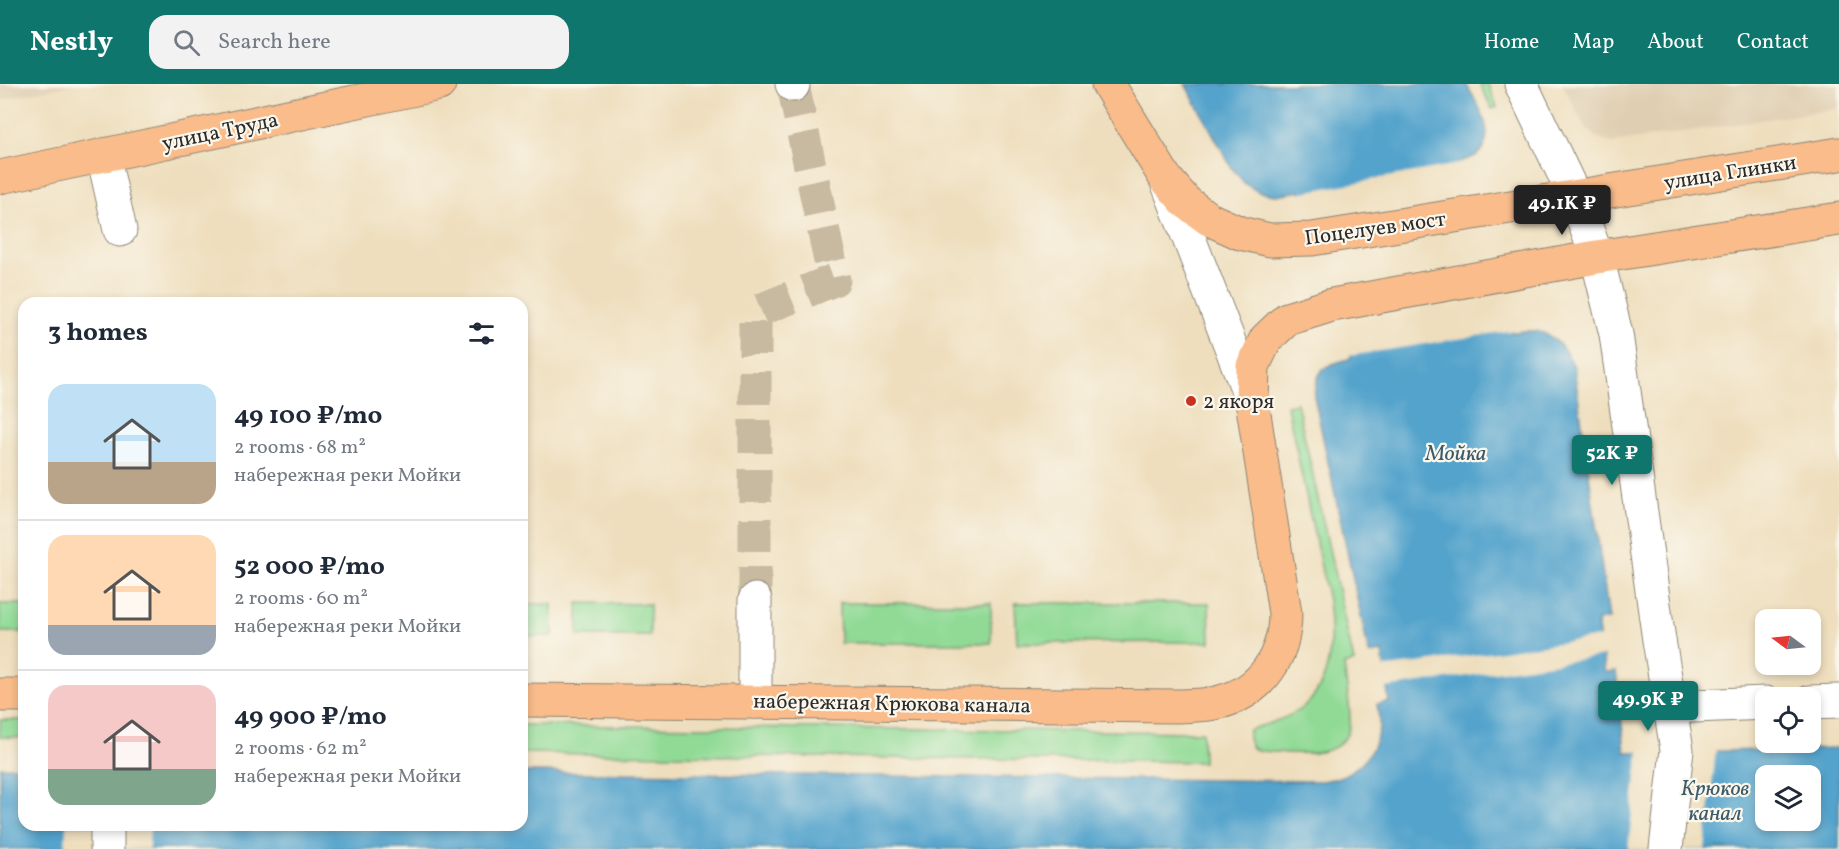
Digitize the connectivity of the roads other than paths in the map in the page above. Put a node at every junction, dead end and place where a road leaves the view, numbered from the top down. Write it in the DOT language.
graph roads {
  1 [pos="439,84"];
  2 [pos="1108,84"];
  3 [pos="1521,84"];
  4 [pos="388,89"];
  5 [pos="1839,154"];
  6 [pos="103,155"];
  7 [pos="0,177"];
  8 [pos="1166,179"];
  9 [pos="1575,197"];
  10 [pos="1479,213"];
  11 [pos="1839,219"];
  12 [pos="120,230"];
  13 [pos="1597,257"];
  14 [pos="1252,401"];
  15 [pos="755,600"];
  16 [pos="0,695"];
  17 [pos="18,695"];
  18 [pos="528,700"];
  19 [pos="1839,701"];
  20 [pos="755,702"];
  21 [pos="1821,702"];
  22 [pos="1755,703"];
  23 [pos="1670,707"];
  24 [pos="107,831"];
  25 [pos="107,849"];
  26 [pos="1666,849"];
  1 -- 4 [label="main road, улица Труда"];
  2 -- 8 [label="main road, Поцелуев мост"];
  3 -- 9 [label="street"];
  4 -- 6 [label="main road, улица Труда"];
  5 -- 9 [label="main road, улица Глинки"];
  6 -- 7 [label="main road, улица Труда"];
  6 -- 12 [label="street"];
  8 -- 10 [label="main road, Поцелуев мост"];
  8 -- 14 [label="street"];
  9 -- 10 [label="main road, улица Глинки"];
  9 -- 13 [label="street"];
  11 -- 13 [label="main road"];
  13 -- 14 [label="main road"];
  13 -- 23 [label="street"];
  14 -- 20 [label="main road, набережная Крюкова канала"];
  15 -- 20 [label="street"];
  16 -- 17 [label="main road"];
  18 -- 20 [label="main road, набережная Крюкова канала"];
  19 -- 21 [label="street"];
  22 -- 23 [label="street"];
  23 -- 26 [label="street"];
  24 -- 25 [label="street"];
}
